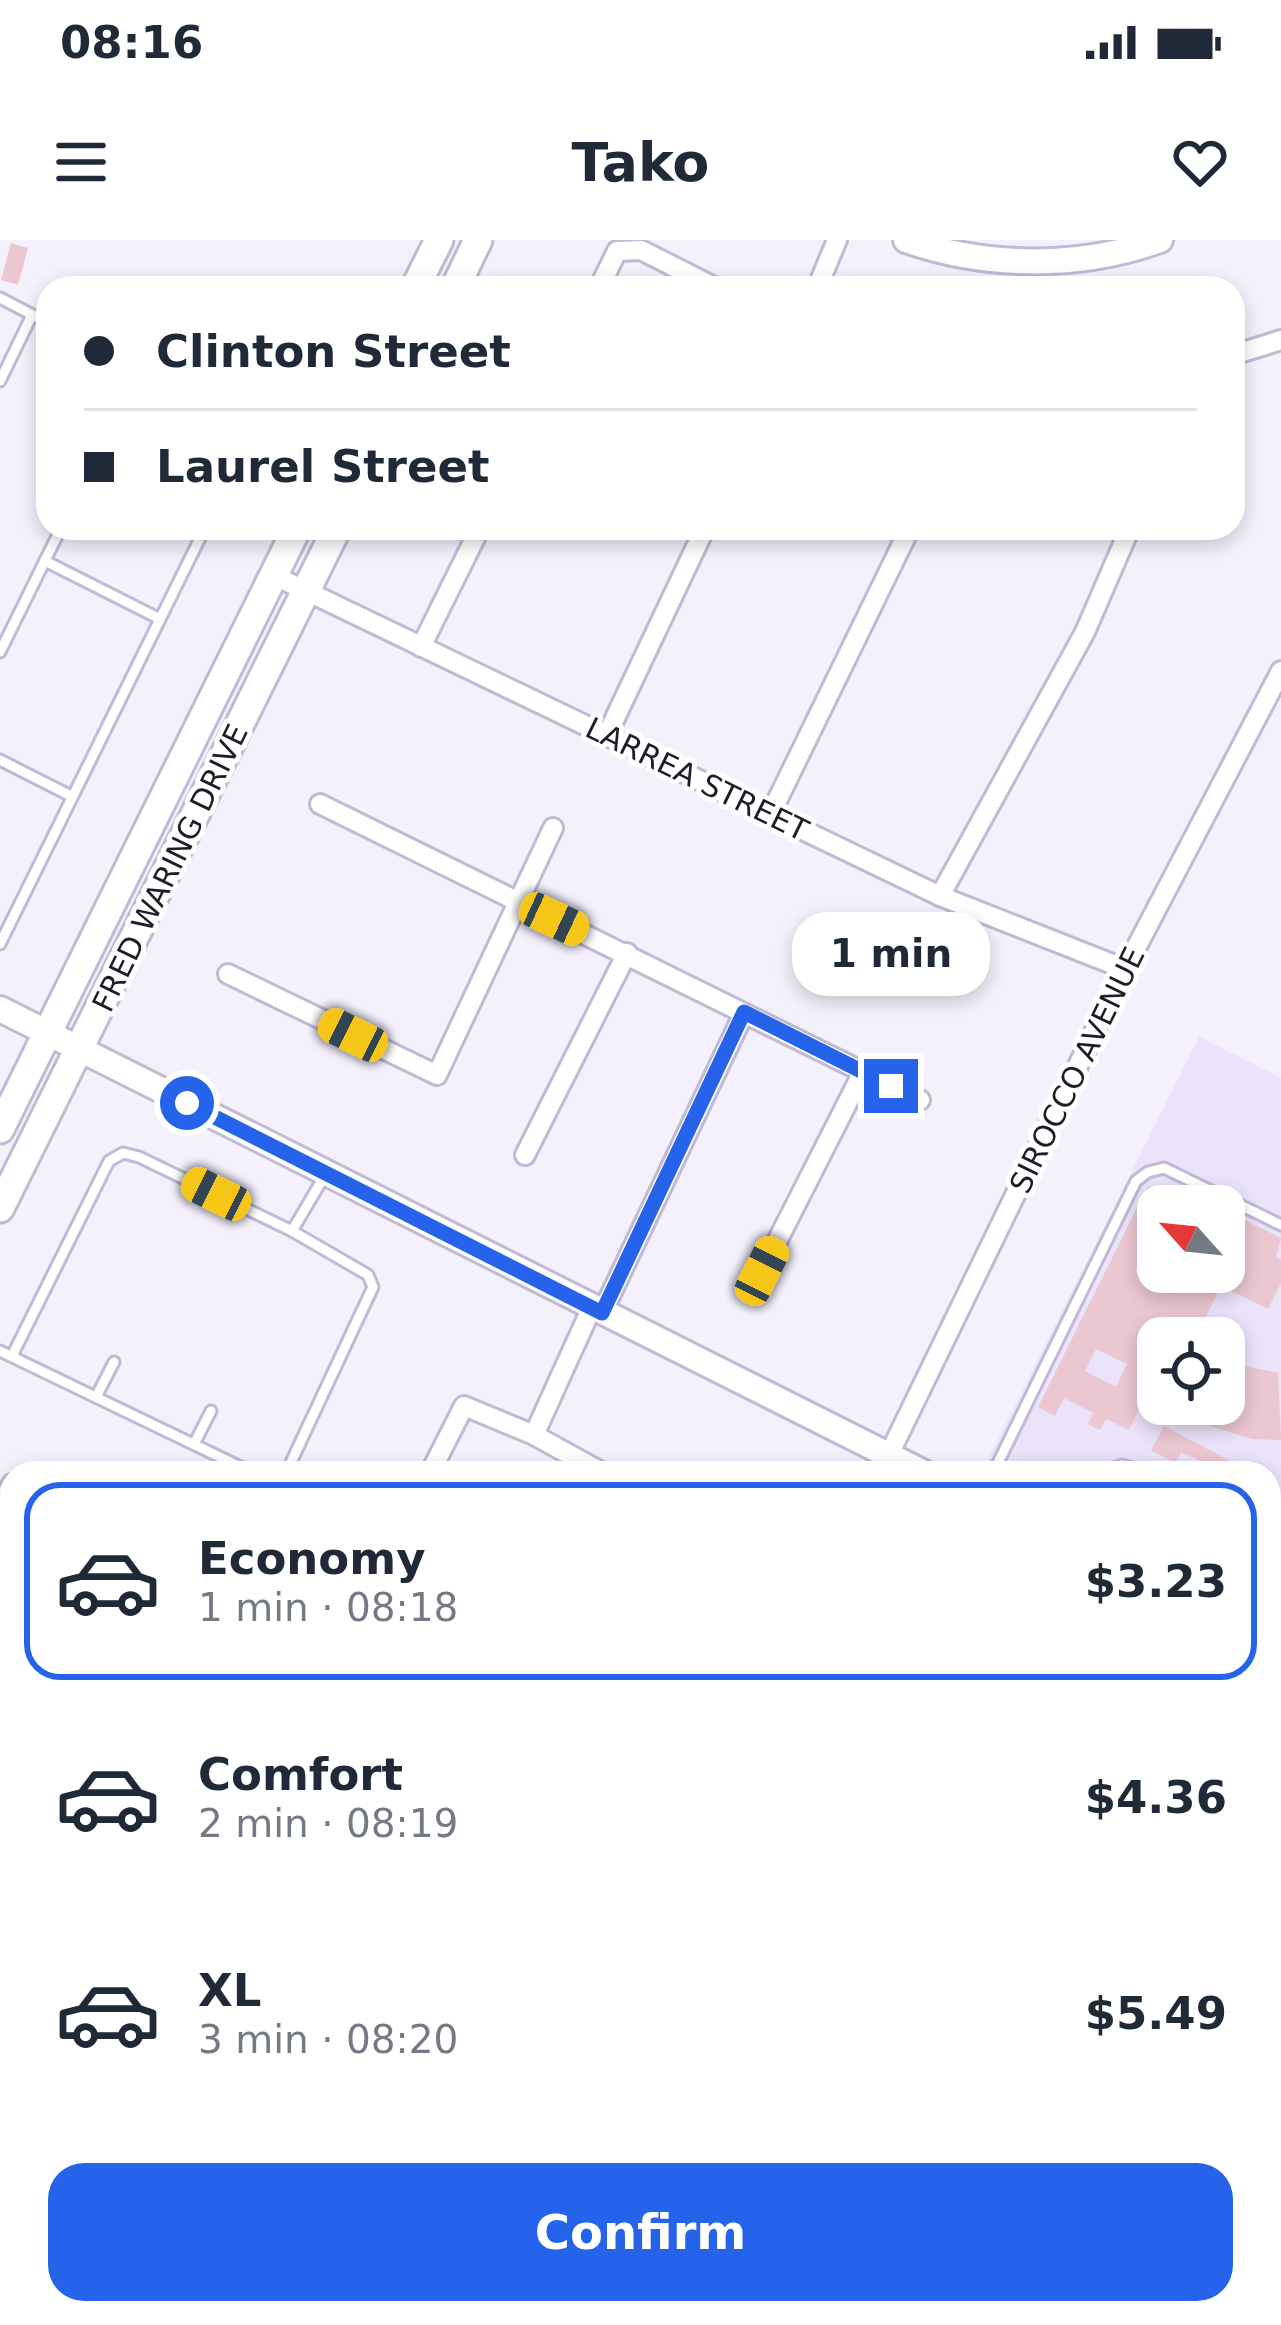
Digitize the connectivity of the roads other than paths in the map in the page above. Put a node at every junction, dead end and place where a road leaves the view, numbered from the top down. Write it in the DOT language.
graph roads {
  1 [pos="439,240"];
  2 [pos="478,240"];
  3 [pos="837,240"];
  4 [pos="906,240"];
  5 [pos="1160,240"];
  6 [pos="421,276"];
  7 [pos="461,276"];
  8 [pos="604,276"];
  9 [pos="692,276"];
  10 [pos="822,276"];
  11 [pos="0,298"];
  12 [pos="32,314"];
  13 [pos="36,316"];
  14 [pos="1281,340"];
  15 [pos="1245,351"];
  16 [pos="0,381"];
  17 [pos="55,540"];
  18 [pos="199,540"];
  19 [pos="291,540"];
  20 [pos="331,540"];
  21 [pos="474,540"];
  22 [pos="699,540"];
  23 [pos="904,540"];
  24 [pos="1125,540"];
  25 [pos="45,561"];
  26 [pos="273,575"];
  27 [pos="306,592"];
  28 [pos="160,619"];
  29 [pos="421,647"];
  30 [pos="0,652"];
  31 [pos="1281,671"];
  32 [pos="607,735"];
  33 [pos="0,760"];
  34 [pos="71,796"];
  35 [pos="320,804"];
  36 [pos="771,813"];
  37 [pos="553,828"];
  38 [pos="940,896"];
  39 [pos="0,900"];
  40 [pos="518,902"];
  41 [pos="16,908"];
  42 [pos="0,944"];
  43 [pos="627,953"];
  44 [pos="1125,969"];
  45 [pos="228,974"];
  46 [pos="0,1009"];
  47 [pos="744,1012"];
  48 [pos="48,1034"];
  49 [pos="80,1049"];
  50 [pos="862,1072"];
  51 [pos="920,1100"];
  52 [pos="1,1126"];
  53 [pos="525,1155"];
  54 [pos="325,1175"];
  55 [pos="0,1208"];
  56 [pos="1281,1225"];
  57 [pos="292,1231"];
  58 [pos="762,1271"];
  59 [pos="597,1310"];
  60 [pos="0,1351"];
  61 [pos="12,1356"];
  62 [pos="114,1362"];
  63 [pos="96,1397"];
  64 [pos="211,1411"];
  65 [pos="534,1435"];
  66 [pos="194,1444"];
  67 [pos="229,1461"];
  68 [pos="292,1461"];
  69 [pos="436,1461"];
  70 [pos="581,1461"];
  71 [pos="877,1461"];
  72 [pos="886,1461"];
  73 [pos="999,1461"];
  1 -- 6 [label="main road"];
  2 -- 7 [label="main road"];
  3 -- 10 [label="street"];
  4 -- 5 [label="street"];
  8 -- 9 [label="street"];
  11 -- 12 [label="lane"];
  12 -- 13 [label="lane"];
  12 -- 16 [label="lane"];
  14 -- 15 [label="street"];
  17 -- 25 [label="lane"];
  18 -- 28 [label="lane"];
  19 -- 26 [label="main road, FRED WARING DRIVE"];
  20 -- 27 [label="main road, FRED WARING DRIVE"];
  21 -- 29 [label="street"];
  22 -- 32 [label="street"];
  23 -- 36 [label="street"];
  24 -- 38 [label="street"];
  25 -- 28 [label="lane"];
  25 -- 30 [label="lane"];
  26 -- 27 [label="street, LARREA STREET"];
  26 -- 48 [label="main road, FRED WARING DRIVE"];
  27 -- 29 [label="street, LARREA STREET"];
  27 -- 49 [label="main road, FRED WARING DRIVE"];
  28 -- 34 [label="lane"];
  29 -- 32 [label="street, LARREA STREET"];
  31 -- 44 [label="street, SIROCCO AVENUE"];
  32 -- 36 [label="street, LARREA STREET"];
  33 -- 34 [label="lane"];
  34 -- 41 [label="lane"];
  35 -- 40 [label="street"];
  36 -- 38 [label="street, LARREA STREET"];
  37 -- 40 [label="street"];
  38 -- 44 [label="street, LARREA STREET"];
  39 -- 41 [label="lane"];
  40 -- 43 [label="street"];
  40 -- 45 [label="street"];
  41 -- 42 [label="lane"];
  43 -- 47 [label="street"];
  43 -- 53 [label="street"];
  44 -- 72 [label="street, SIROCCO AVENUE"];
  46 -- 48 [label="street"];
  47 -- 50 [label="street"];
  47 -- 59 [label="street"];
  48 -- 49 [label="street"];
  48 -- 52 [label="main road, FRED WARING DRIVE"];
  49 -- 54 [label="street"];
  49 -- 55 [label="main road, FRED WARING DRIVE"];
  50 -- 51 [label="street"];
  50 -- 58 [label="street"];
  54 -- 57 [label="lane"];
  54 -- 59 [label="street"];
  56 -- 73 [label="lane"];
  57 -- 61 [label="lane"];
  57 -- 68 [label="lane"];
  59 -- 65 [label="street"];
  59 -- 71 [label="street"];
  60 -- 61 [label="lane"];
  61 -- 63 [label="lane"];
  62 -- 63 [label="lane"];
  63 -- 66 [label="lane"];
  64 -- 66 [label="lane"];
  65 -- 69 [label="street"];
  65 -- 70 [label="street"];
  66 -- 67 [label="lane"];
}
